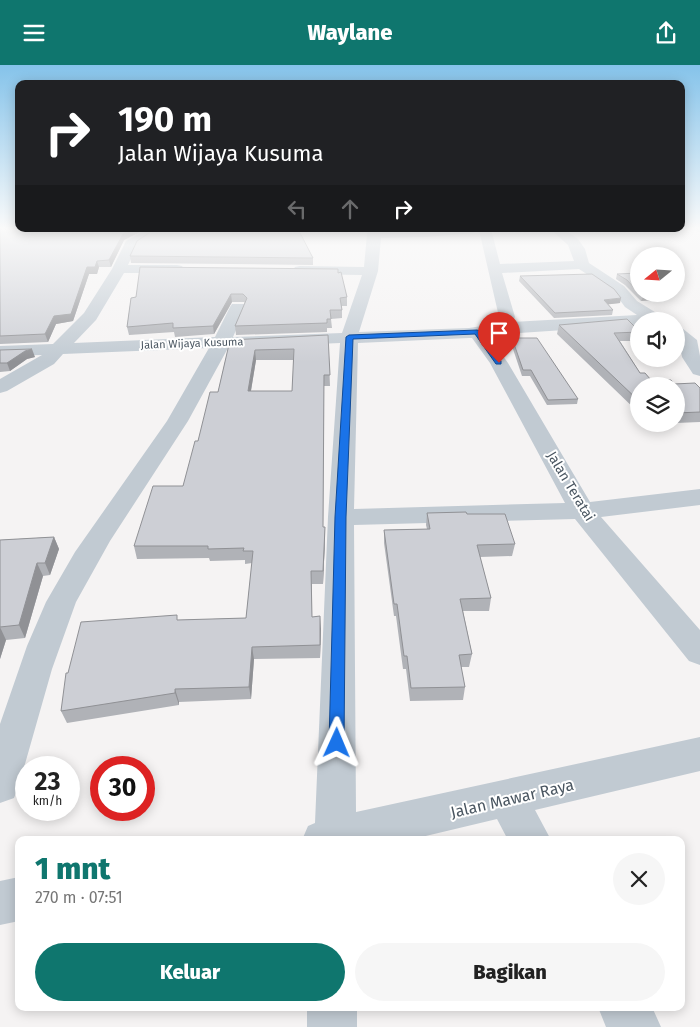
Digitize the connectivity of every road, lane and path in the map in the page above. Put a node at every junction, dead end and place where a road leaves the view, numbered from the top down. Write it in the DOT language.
graph roads {
  1 [pos="117,273"];
  2 [pos="370,273"];
  3 [pos="496,273"];
  4 [pos="594,273"];
  5 [pos="238,307"];
  6 [pos="642,312"];
  7 [pos="630,322"];
  8 [pos="489,330"];
  9 [pos="349,337"];
  10 [pos="685,339"];
  11 [pos="222,342"];
  12 [pos="58,347"];
  13 [pos="0,351"];
  14 [pos="700,370"];
  15 [pos="0,387"];
  16 [pos="700,497"];
  17 [pos="582,511"];
  18 [pos="341,517"];
  19 [pos="700,652"];
  20 [pos="700,754"];
  21 [pos="0,785"];
  22 [pos="508,799"];
  23 [pos="331,836"];
  24 [pos="344,836"];
  25 [pos="528,836"];
  26 [pos="15,900"];
  27 [pos="0,903"];
  28 [pos="332,1011"];
  29 [pos="624,1011"];
  30 [pos="332,1027"];
  31 [pos="636,1027"];
  1 -- 12 [label="street"];
  2 -- 9 [label="street"];
  3 -- 8 [label="street"];
  4 -- 6 [label="street"];
  5 -- 11 [label="street"];
  7 -- 8 [label="street, Jalan Wijaya Kusuma"];
  8 -- 9 [label="street, Jalan Wijaya Kusuma"];
  8 -- 17 [label="street, Jalan Teratai"];
  9 -- 11 [label="street, Jalan Wijaya Kusuma"];
  9 -- 18 [label="street"];
  10 -- 14 [label="street"];
  11 -- 12 [label="street, Jalan Wijaya Kusuma"];
  11 -- 21 [label="street"];
  12 -- 13 [label="street, Jalan Wijaya Kusuma"];
  12 -- 15 [label="street"];
  16 -- 17 [label="street"];
  17 -- 18 [label="street"];
  17 -- 19 [label="street, Jalan Teratai"];
  18 -- 23 [label="street"];
  20 -- 22 [label="street, Jalan Mawar Raya"];
  22 -- 24 [label="street, Jalan Mawar Raya"];
  22 -- 25 [label="street"];
  26 -- 27 [label="street"];
  28 -- 30 [label="street"];
  29 -- 31 [label="street"];
}
